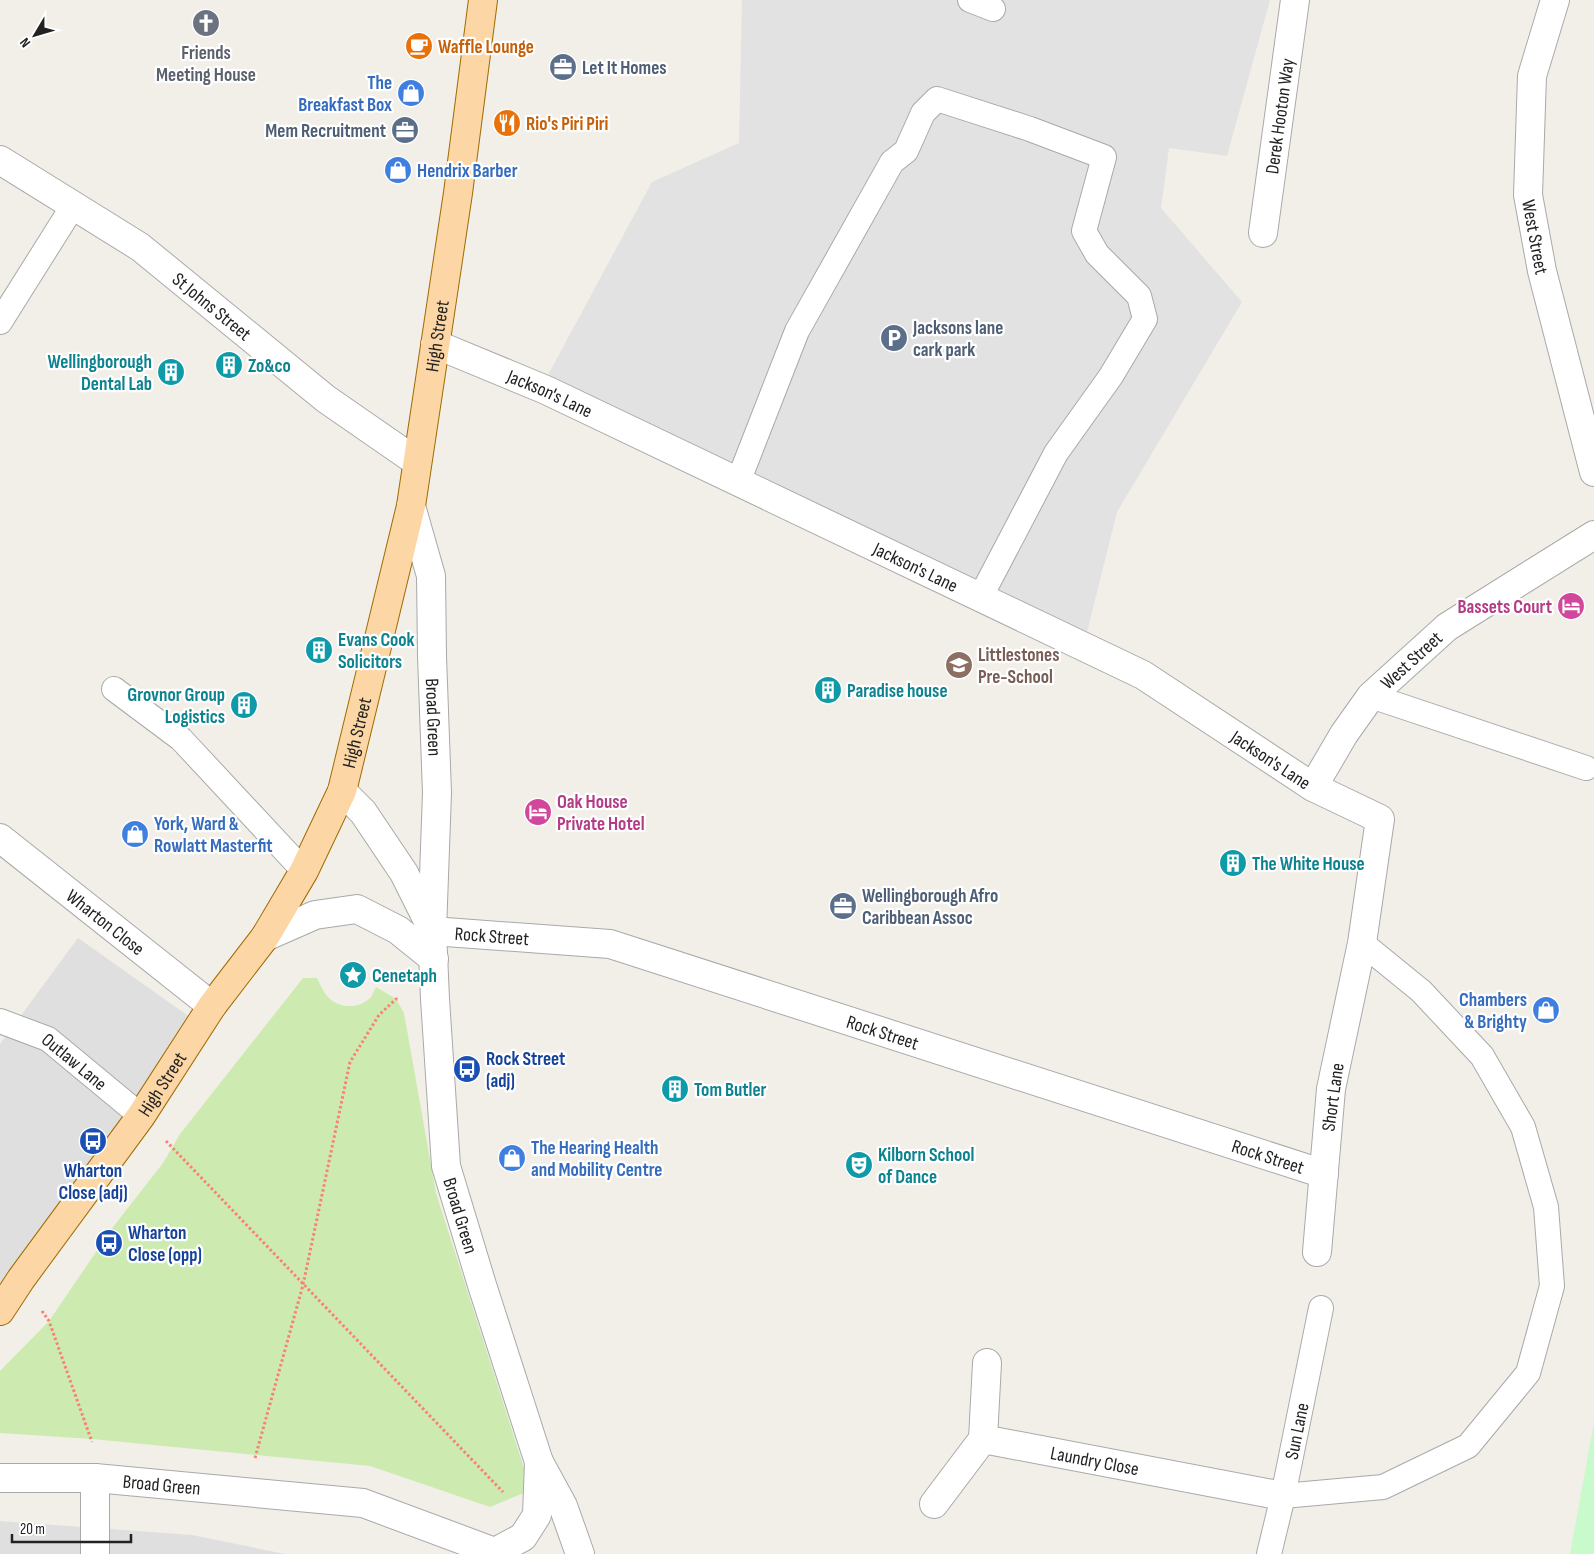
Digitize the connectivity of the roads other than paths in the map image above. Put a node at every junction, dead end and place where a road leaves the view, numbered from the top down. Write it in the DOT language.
graph roads {
  1 [pos="483,0"];
  2 [pos="970,0"];
  3 [pos="1295,0"];
  4 [pos="1555,0"];
  5 [pos="993,9"];
  6 [pos="0,160"];
  7 [pos="73,206"];
  8 [pos="1263,233"];
  9 [pos="0,322"];
  10 [pos="435,344"];
  11 [pos="417,462"];
  12 [pos="1594,472"];
  13 [pos="738,482"];
  14 [pos="411,506"];
  15 [pos="1594,535"];
  16 [pos="980,598"];
  17 [pos="114,689"];
  18 [pos="1371,696"];
  19 [pos="1586,768"];
  20 [pos="1313,787"];
  21 [pos="342,791"];
  22 [pos="1380,819"];
  23 [pos="0,838"];
  24 [pos="304,871"];
  25 [pos="432,931"];
  26 [pos="265,937"];
  27 [pos="1362,944"];
  28 [pos="434,959"];
  29 [pos="212,1006"];
  30 [pos="0,1021"];
  31 [pos="141,1116"];
  32 [pos="1324,1174"];
  33 [pos="1318,1252"];
  34 [pos="1321,1308"];
  35 [pos="0,1311"];
  36 [pos="987,1363"];
  37 [pos="983,1439"];
  38 [pos="539,1462"];
  39 [pos="0,1478"];
  40 [pos="95,1478"];
  41 [pos="1283,1496"];
  42 [pos="934,1504"];
  43 [pos="497,1553"];
  44 [pos="95,1554"];
  45 [pos="580,1554"];
  46 [pos="1269,1554"];
  1 -- 10 [label="main road, High Street"];
  2 -- 5 [label="lane"];
  3 -- 8 [label="street, Derek Hooton Way"];
  4 -- 12 [label="street, West Street"];
  6 -- 7 [label="street, St Johns Street"];
  7 -- 9 [label="lane"];
  7 -- 11 [label="street, St Johns Street"];
  10 -- 11 [label="main road, High Street"];
  10 -- 13 [label="street, Jackson's Lane"];
  11 -- 14 [label="main road, High Street"];
  13 -- 16 [label="street, Jackson's Lane"];
  13 -- 16 [label="lane"];
  14 -- 21 [label="main road, High Street"];
  14 -- 25 [label="street, Broad Green"];
  15 -- 18 [label="street, West Street"];
  16 -- 20 [label="street, Jackson's Lane"];
  17 -- 24 [label="lane"];
  18 -- 19 [label="lane"];
  18 -- 20 [label="street, West Street"];
  20 -- 22 [label="street, Jackson's Lane"];
  21 -- 24 [label="main road, High Street"];
  21 -- 25 [label="street, Broad Green"];
  22 -- 27 [label="street, Short Lane"];
  23 -- 29 [label="street, Wharton Close"];
  24 -- 26 [label="main road, High Street"];
  25 -- 28 [label="street, Broad Green"];
  25 -- 32 [label="street, Rock Street"];
  26 -- 28 [label="street"];
  26 -- 29 [label="main road, High Street"];
  27 -- 32 [label="street, Short Lane"];
  27 -- 41 [label="lane"];
  28 -- 38 [label="street, Broad Green"];
  29 -- 31 [label="main road, High Street"];
  30 -- 31 [label="lane, Outlaw Lane"];
  31 -- 35 [label="main road, High Street"];
  32 -- 33 [label="street, Short Lane"];
  34 -- 41 [label="lane, Sun Lane"];
  36 -- 37 [label="street"];
  37 -- 41 [label="street, Laundry Close"];
  37 -- 42 [label="street"];
  38 -- 43 [label="street, Broad Green"];
  38 -- 45 [label="street, Broad Green"];
  39 -- 40 [label="street, Broad Green"];
  40 -- 43 [label="street, Broad Green"];
  40 -- 44 [label="street"];
  41 -- 46 [label="lane, Sun Lane"];
}
